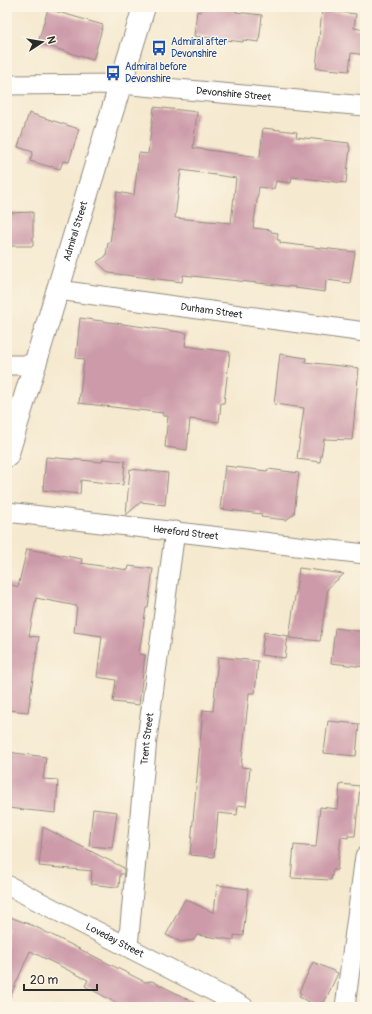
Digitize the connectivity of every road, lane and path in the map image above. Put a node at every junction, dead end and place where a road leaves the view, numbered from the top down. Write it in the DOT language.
graph roads {
  1 [pos="144,7"];
  2 [pos="120,84"];
  3 [pos="7,85"];
  4 [pos="365,106"];
  5 [pos="58,290"];
  6 [pos="365,332"];
  7 [pos="7,365"];
  8 [pos="35,365"];
  9 [pos="7,456"];
  10 [pos="7,512"];
  11 [pos="174,531"];
  12 [pos="365,554"];
  13 [pos="365,856"];
  14 [pos="7,885"];
  15 [pos="128,947"];
  16 [pos="244,1007"];
  17 [pos="344,1007"];
  1 -- 2 [label="main road, Admiral Street"];
  2 -- 3 [label="street, Devonshire Street"];
  2 -- 4 [label="street, Devonshire Street"];
  2 -- 5 [label="main road, Admiral Street"];
  5 -- 6 [label="street, Durham Street"];
  5 -- 8 [label="main road, Admiral Street"];
  7 -- 8 [label="street"];
  8 -- 9 [label="main road, Admiral Street"];
  10 -- 11 [label="street, Hereford Street"];
  11 -- 12 [label="street, Hereford Street"];
  11 -- 15 [label="street, Trent Street"];
  13 -- 17 [label="street"];
  14 -- 15 [label="street, Loveday Street"];
  15 -- 16 [label="street, Loveday Street"];
}
